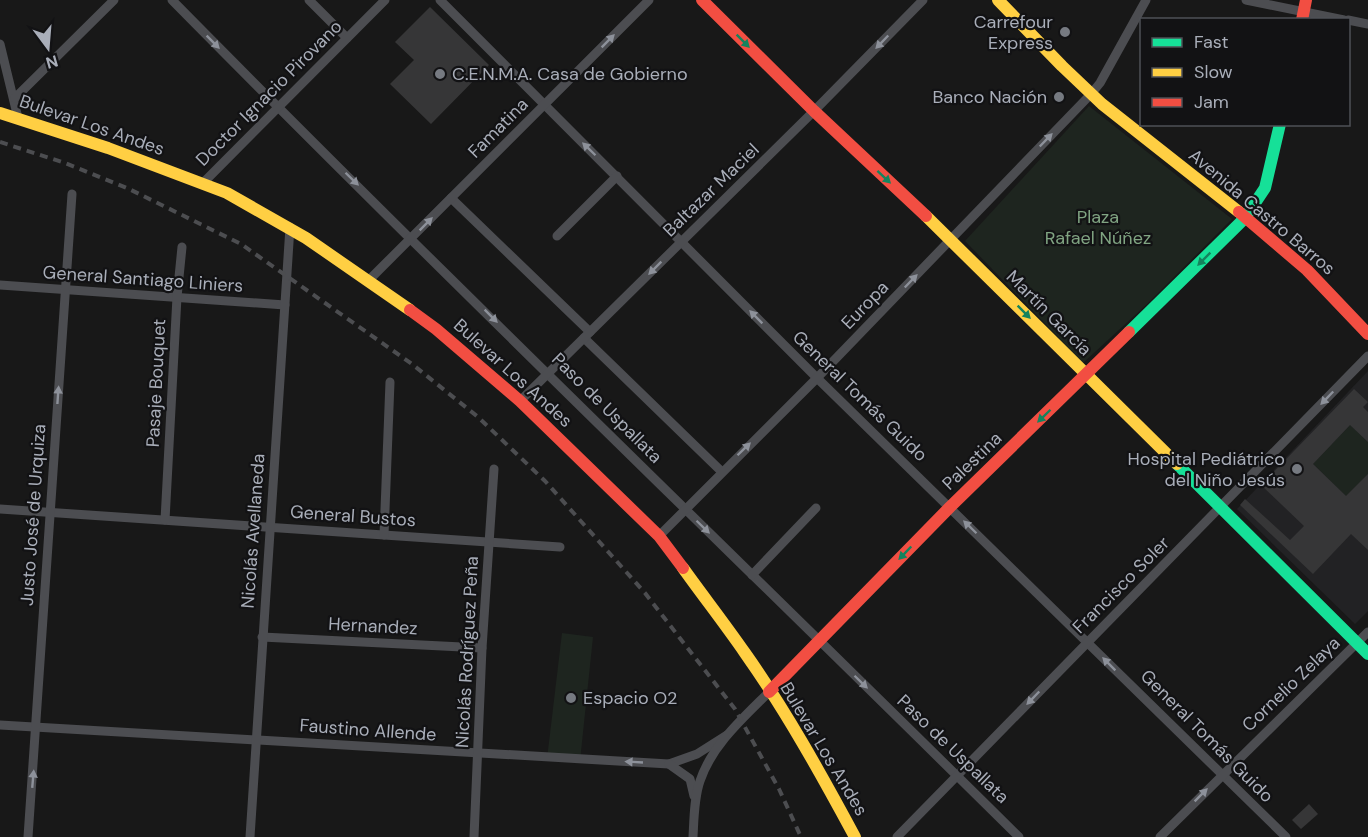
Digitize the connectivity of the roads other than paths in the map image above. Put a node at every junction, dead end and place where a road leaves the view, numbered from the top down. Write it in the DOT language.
graph roads {
  1 [pos="114,0"];
  2 [pos="172,0"];
  3 [pos="309,0"];
  4 [pos="385,0"];
  5 [pos="440,0"];
  6 [pos="649,0"];
  7 [pos="702,0"];
  8 [pos="923,0"];
  9 [pos="998,0"];
  10 [pos="1146,0"];
  11 [pos="1246,0"];
  12 [pos="1304,11"];
  13 [pos="1337,18"];
  14 [pos="1350,21"];
  15 [pos="1368,24"];
  16 [pos="347,38"];
  17 [pos="0,44"];
  18 [pos="1091,94"];
  19 [pos="15,98"];
  20 [pos="544,105"];
  21 [pos="278,108"];
  22 [pos="814,111"];
  23 [pos="0,113"];
  24 [pos="18,118"];
  25 [pos="1280,126"];
  26 [pos="617,176"];
  27 [pos="203,183"];
  28 [pos="72,194"];
  29 [pos="451,198"];
  30 [pos="1245,218"];
  31 [pos="290,227"];
  32 [pos="557,236"];
  33 [pos="411,238"];
  34 [pos="951,240"];
  35 [pos="681,241"];
  36 [pos="182,247"];
  37 [pos="369,280"];
  38 [pos="0,285"];
  39 [pos="65,290"];
  40 [pos="177,297"];
  41 [pos="285,305"];
  42 [pos="1368,334"];
  43 [pos="587,335"];
  44 [pos="1368,356"];
  45 [pos="549,373"];
  46 [pos="1086,375"];
  47 [pos="817,378"];
  48 [pos="390,382"];
  49 [pos="519,401"];
  50 [pos="494,469"];
  51 [pos="722,471"];
  52 [pos="950,507"];
  53 [pos="1221,507"];
  54 [pos="816,508"];
  55 [pos="0,509"];
  56 [pos="685,510"];
  57 [pos="50,512"];
  58 [pos="165,520"];
  59 [pos="270,527"];
  60 [pos="384,535"];
  61 [pos="659,536"];
  62 [pos="490,542"];
  63 [pos="560,547"];
  64 [pos="752,575"];
  65 [pos="1368,632"];
  66 [pos="262,637"];
  67 [pos="819,641"];
  68 [pos="1088,642"];
  69 [pos="1357,643"];
  70 [pos="482,648"];
  71 [pos="1368,654"];
  72 [pos="769,692"];
  73 [pos="0,724"];
  74 [pos="37,727"];
  75 [pos="727,735"];
  76 [pos="257,739"];
  77 [pos="478,753"];
  78 [pos="669,764"];
  79 [pos="957,775"];
  80 [pos="1222,775"];
  81 [pos="695,807"];
  82 [pos="28,837"];
  83 [pos="250,837"];
  84 [pos="474,837"];
  85 [pos="693,837"];
  86 [pos="855,837"];
  87 [pos="897,837"];
  88 [pos="1019,837"];
  89 [pos="1160,837"];
  90 [pos="1286,837"];
  1 -- 19 [label="street"];
  2 -- 21 [label="street, Paso de Uspallata, one-way"];
  3 -- 16 [label="street"];
  4 -- 16 [label="street, Doctor Ignacio Pirovano"];
  5 -- 20 [label="street, General Tomás Guido"];
  20 -- 6 [label="street, Famatina, one-way"];
  7 -- 22 [label="main road, Martín García, one-way"];
  8 -- 22 [label="street, Baltazar Maciel, one-way"];
  9 -- 18 [label="main road, Avenida Castro Barros"];
  10 -- 18 [label="street, Europa"];
  11 -- 12 [label="street"];
  12 -- 13 [label="street"];
  14 -- 15 [label="street"];
  16 -- 21 [label="street, Doctor Ignacio Pirovano"];
  17 -- 19 [label="street"];
  18 -- 30 [label="main road, Avenida Castro Barros"];
  34 -- 18 [label="street, Europa, one-way"];
  19 -- 24 [label="street"];
  26 -- 20 [label="street, General Tomás Guido, one-way"];
  20 -- 29 [label="street, Famatina"];
  21 -- 27 [label="street, Doctor Ignacio Pirovano"];
  21 -- 33 [label="street, Paso de Uspallata, one-way"];
  22 -- 34 [label="main road, Martín García, one-way"];
  22 -- 35 [label="street, Baltazar Maciel"];
  23 -- 24 [label="main road, Bulevar Los Andes"];
  24 -- 27 [label="main road, Bulevar Los Andes"];
  25 -- 30 [label="main road, Palestina"];
  26 -- 32 [label="street"];
  26 -- 35 [label="street, General Tomás Guido"];
  27 -- 31 [label="main road, Bulevar Los Andes"];
  28 -- 39 [label="street, Justo José de Urquiza"];
  33 -- 29 [label="street, Famatina, one-way"];
  29 -- 43 [label="street"];
  30 -- 42 [label="main road, Avenida Castro Barros"];
  30 -- 46 [label="main road, Palestina, one-way"];
  31 -- 37 [label="main road, Bulevar Los Andes"];
  31 -- 41 [label="street, Nicolás Avellaneda"];
  33 -- 37 [label="street, Famatina"];
  33 -- 45 [label="street, Paso de Uspallata, one-way"];
  34 -- 46 [label="main road, Martín García, one-way"];
  47 -- 34 [label="street, Europa, one-way"];
  35 -- 43 [label="street, Baltazar Maciel, one-way"];
  47 -- 35 [label="street, General Tomás Guido, one-way"];
  36 -- 40 [label="street, Pasaje Bouquet"];
  37 -- 49 [label="main road, Bulevar Los Andes"];
  38 -- 39 [label="street, General Santiago Liniers"];
  39 -- 40 [label="street, General Santiago Liniers"];
  57 -- 39 [label="street, Justo José de Urquiza, one-way"];
  40 -- 41 [label="street, General Santiago Liniers"];
  40 -- 58 [label="street, Pasaje Bouquet"];
  41 -- 59 [label="street, Nicolás Avellaneda"];
  43 -- 45 [label="street, Baltazar Maciel"];
  43 -- 51 [label="street"];
  44 -- 53 [label="street, Francisco Soler, one-way"];
  45 -- 49 [label="street, Baltazar Maciel"];
  45 -- 56 [label="street, Paso de Uspallata"];
  46 -- 52 [label="main road, Palestina, one-way"];
  46 -- 53 [label="main road, Martín García"];
  51 -- 47 [label="street, Europa, one-way"];
  47 -- 52 [label="street, General Tomás Guido"];
  48 -- 60 [label="street"];
  49 -- 61 [label="main road, Bulevar Los Andes"];
  50 -- 62 [label="street, Nicolás Rodríguez Peña"];
  51 -- 56 [label="street, Europa"];
  52 -- 67 [label="main road, Palestina, one-way"];
  68 -- 52 [label="street, General Tomás Guido, one-way"];
  53 -- 68 [label="street, Francisco Soler"];
  53 -- 69 [label="main road, Martín García"];
  54 -- 64 [label="street"];
  55 -- 57 [label="street, General Bustos"];
  56 -- 61 [label="street, Europa"];
  56 -- 64 [label="street, Paso de Uspallata, one-way"];
  57 -- 58 [label="street, General Bustos"];
  57 -- 74 [label="street, Justo José de Urquiza"];
  58 -- 59 [label="street, General Bustos"];
  59 -- 60 [label="street, General Bustos"];
  59 -- 66 [label="street, Nicolás Avellaneda"];
  60 -- 62 [label="street, General Bustos"];
  61 -- 72 [label="main road, Bulevar Los Andes"];
  62 -- 63 [label="street, General Bustos"];
  62 -- 70 [label="street, Nicolás Rodríguez Peña"];
  64 -- 67 [label="street, Paso de Uspallata"];
  65 -- 69 [label="street, Cornelio Zelaya"];
  66 -- 70 [label="street, Hernandez"];
  66 -- 76 [label="street, Nicolás Avellaneda"];
  67 -- 72 [label="main road, Palestina"];
  67 -- 79 [label="street, Paso de Uspallata, one-way"];
  68 -- 79 [label="street, Francisco Soler, one-way"];
  80 -- 68 [label="street, General Tomás Guido, one-way"];
  69 -- 71 [label="main road, Martín García"];
  69 -- 80 [label="street, Cornelio Zelaya"];
  70 -- 77 [label="street, Nicolás Rodríguez Peña"];
  72 -- 75 [label="street, Palestina"];
  72 -- 86 [label="main road, Bulevar Los Andes"];
  73 -- 74 [label="street, Faustino Allende"];
  74 -- 76 [label="street, Faustino Allende"];
  82 -- 74 [label="street, Justo José de Urquiza, one-way"];
  75 -- 78 [label="street, Faustino Allende"];
  75 -- 81 [label="street"];
  76 -- 77 [label="street, Faustino Allende"];
  76 -- 83 [label="street, Nicolás Avellaneda"];
  78 -- 77 [label="street, Faustino Allende, one-way"];
  77 -- 84 [label="street, Nicolás Rodríguez Peña"];
  78 -- 81 [label="street"];
  79 -- 87 [label="street, Francisco Soler"];
  79 -- 88 [label="street, Paso de Uspallata"];
  89 -- 80 [label="street, Cornelio Zelaya, one-way"];
  80 -- 90 [label="street, General Tomás Guido"];
  81 -- 85 [label="street"];
}
